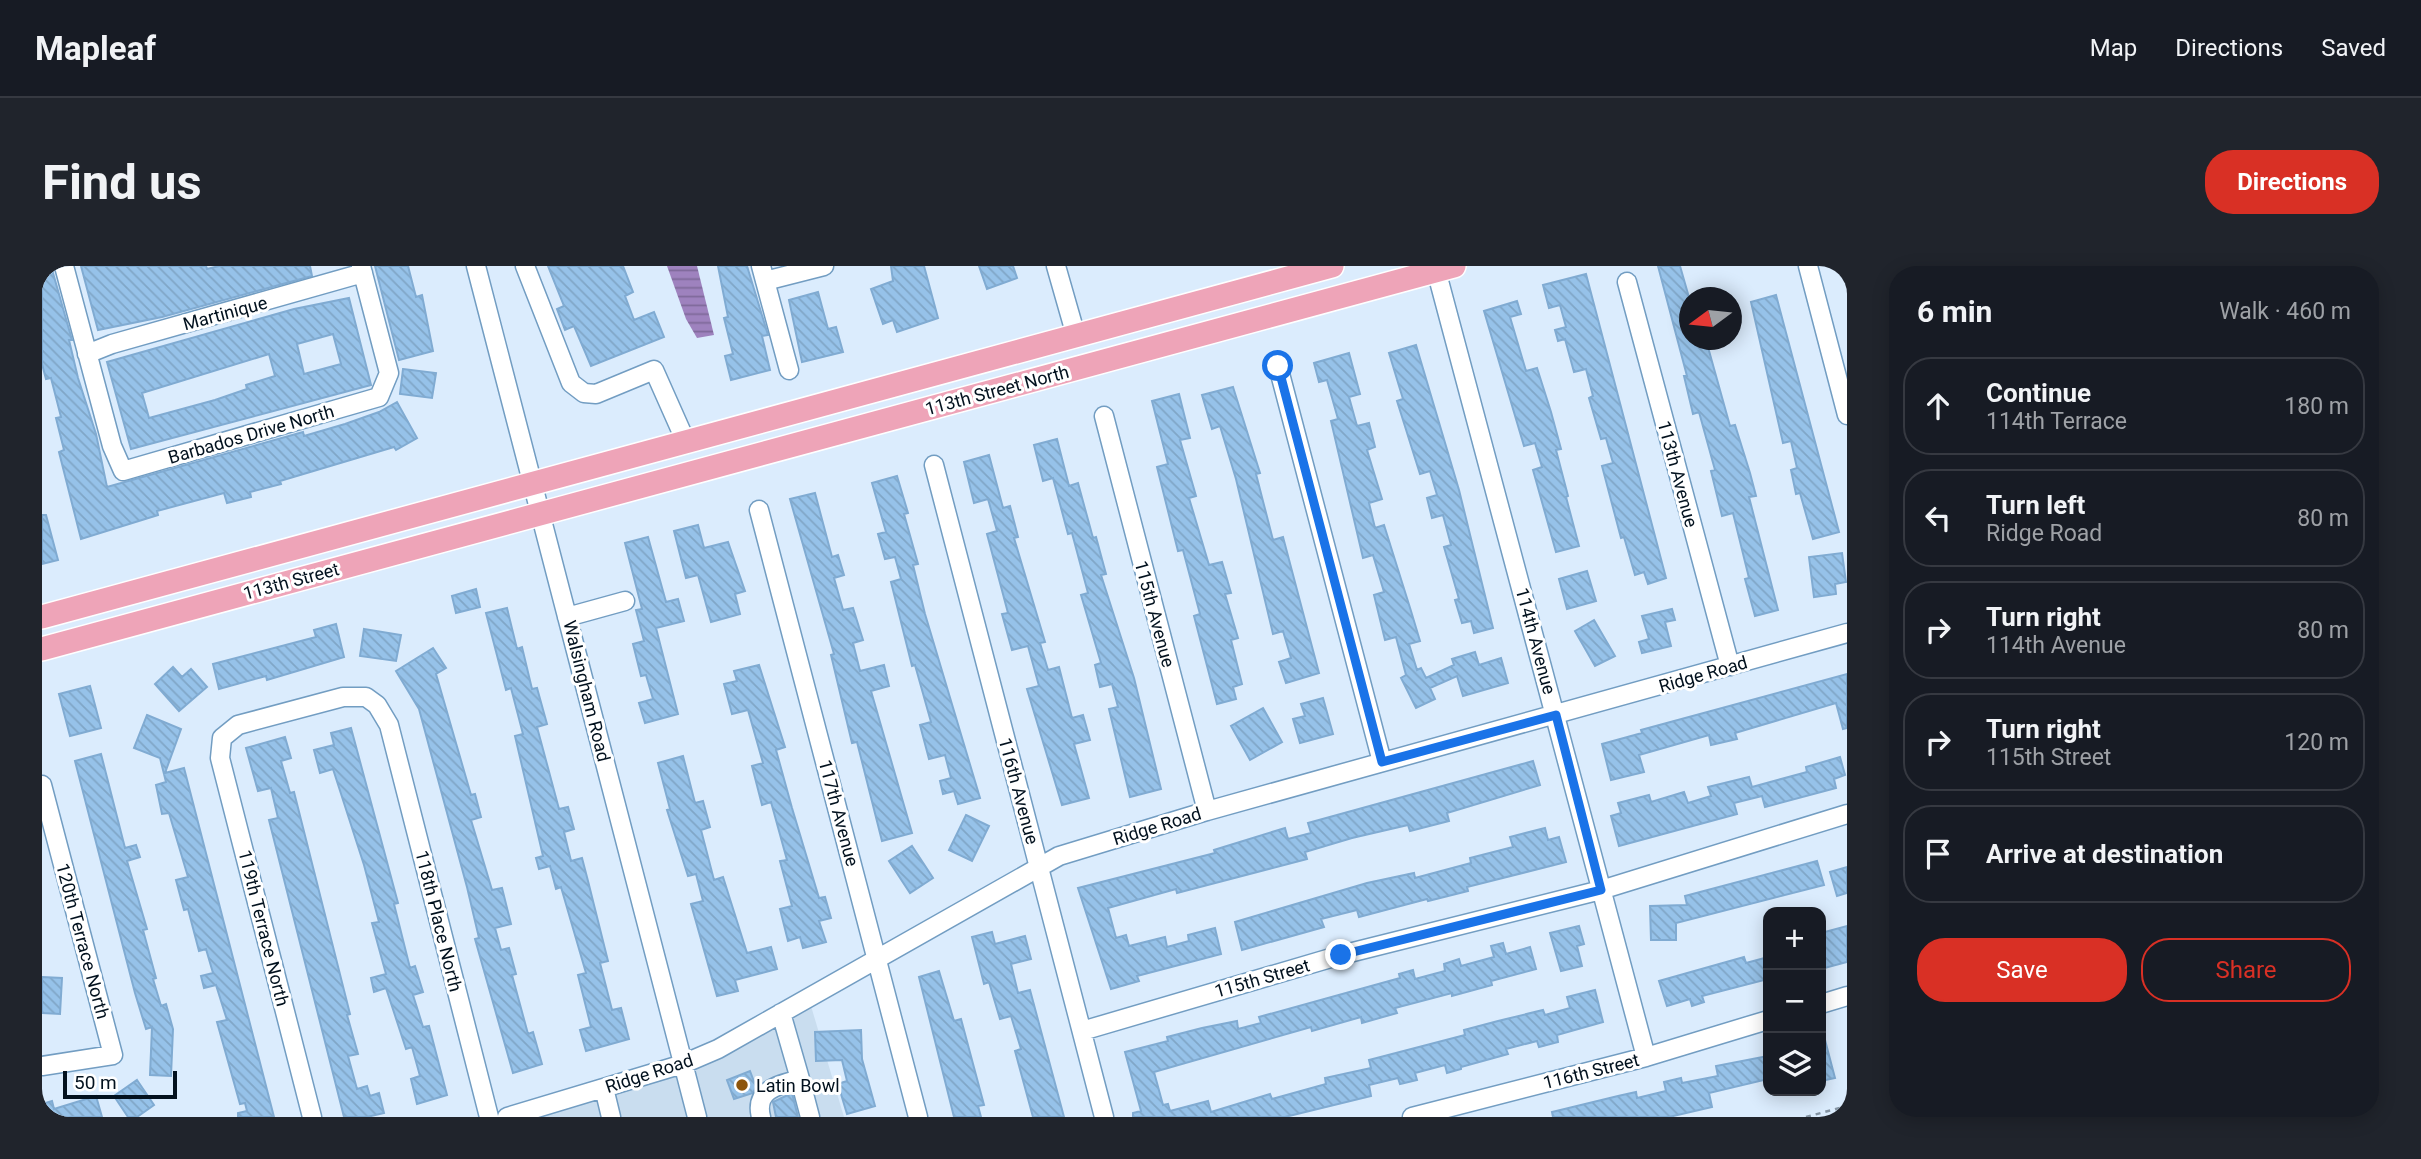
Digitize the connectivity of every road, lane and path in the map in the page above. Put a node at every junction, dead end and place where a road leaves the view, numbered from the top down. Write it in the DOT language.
graph roads {
  1 [pos="64,266"];
  2 [pos="476,266"];
  3 [pos="526,266"];
  4 [pos="824,266"];
  5 [pos="1056,266"];
  6 [pos="1332,266"];
  7 [pos="1808,266"];
  8 [pos="1442,268"];
  9 [pos="362,270"];
  10 [pos="763,274"];
  11 [pos="1627,282"];
  12 [pos="1076,336"];
  13 [pos="88,354"];
  14 [pos="1278,366"];
  15 [pos="789,370"];
  16 [pos="1847,415"];
  17 [pos="1104,416"];
  18 [pos="686,442"];
  19 [pos="934,465"];
  20 [pos="533,484"];
  21 [pos="759,510"];
  22 [pos="541,513"];
  23 [pos="625,601"];
  24 [pos="42,617"];
  25 [pos="567,617"];
  26 [pos="1847,634"];
  27 [pos="42,649"];
  28 [pos="1730,666"];
  29 [pos="1556,715"];
  30 [pos="222,738"];
  31 [pos="1382,762"];
  32 [pos="42,785"];
  33 [pos="1207,811"];
  34 [pos="1847,814"];
  35 [pos="1038,866"];
  36 [pos="1601,890"];
  37 [pos="878,959"];
  38 [pos="1847,996"];
  39 [pos="1826,1002"];
  40 [pos="781,1013"];
  41 [pos="1763,1022"];
  42 [pos="1082,1031"];
  43 [pos="1646,1057"];
  44 [pos="683,1064"];
  45 [pos="42,1066"];
  46 [pos="800,1079"];
  47 [pos="604,1088"];
  48 [pos="1847,1106"];
  49 [pos="312,1117"];
  50 [pos="489,1117"];
  51 [pos="507,1117"];
  52 [pos="611,1117"];
  53 [pos="697,1117"];
  54 [pos="761,1117"];
  55 [pos="810,1117"];
  56 [pos="918,1117"];
  57 [pos="1104,1117"];
  58 [pos="1412,1117"];
  59 [pos="1806,1117"];
  1 -- 13 [label="street"];
  2 -- 20 [label="street, Walsingham Road"];
  3 -- 18 [label="street"];
  4 -- 10 [label="street"];
  5 -- 12 [label="street"];
  6 -- 12 [label="main road, 113th Street North"];
  7 -- 16 [label="street"];
  8 -- 22 [label="main road, 113th Street North"];
  8 -- 29 [label="street, 114th Avenue"];
  9 -- 13 [label="street, Martinique"];
  9 -- 13 [label="street, Barbados Drive North"];
  10 -- 15 [label="street"];
  11 -- 28 [label="street, 113th Avenue"];
  12 -- 18 [label="main road, 113th Street North"];
  14 -- 31 [label="street"];
  17 -- 33 [label="street, 115th Avenue"];
  18 -- 20 [label="main road, 113th Street North"];
  19 -- 35 [label="street, 116th Avenue"];
  20 -- 22 [label="street, Walsingham Road"];
  20 -- 24 [label="main road, 113th Street"];
  21 -- 37 [label="street, 117th Avenue"];
  22 -- 25 [label="street, Walsingham Road"];
  22 -- 27 [label="main road, 113th Street"];
  23 -- 25 [label="street"];
  25 -- 44 [label="street, Walsingham Road"];
  26 -- 28 [label="street, Ridge Road"];
  28 -- 29 [label="street, Ridge Road"];
  29 -- 31 [label="street, Ridge Road"];
  29 -- 36 [label="street, 114th Avenue"];
  30 -- 49 [label="street, 119th Terrace North"];
  30 -- 50 [label="street, 118th Place North"];
  31 -- 33 [label="street, Ridge Road"];
  32 -- 45 [label="street, 120th Terrace North"];
  33 -- 35 [label="street, Ridge Road"];
  34 -- 36 [label="street, 115th Street"];
  35 -- 37 [label="street, Ridge Road"];
  35 -- 42 [label="street, 116th Avenue"];
  36 -- 42 [label="street, 115th Street"];
  36 -- 43 [label="street, 114th Avenue"];
  37 -- 40 [label="street, Ridge Road"];
  37 -- 56 [label="street, 117th Avenue"];
  38 -- 39 [label="street"];
  40 -- 44 [label="street, Ridge Road"];
  40 -- 46 [label="street"];
  41 -- 43 [label="street, 116th Street"];
  42 -- 57 [label="street, 116th Avenue"];
  43 -- 58 [label="street, 116th Street"];
  44 -- 47 [label="street, Ridge Road"];
  44 -- 53 [label="street, Walsingham Road"];
  46 -- 54 [label="street"];
  46 -- 55 [label="street"];
  47 -- 51 [label="street, Ridge Road"];
  47 -- 52 [label="street"];
  48 -- 59 [label="path"];
}
